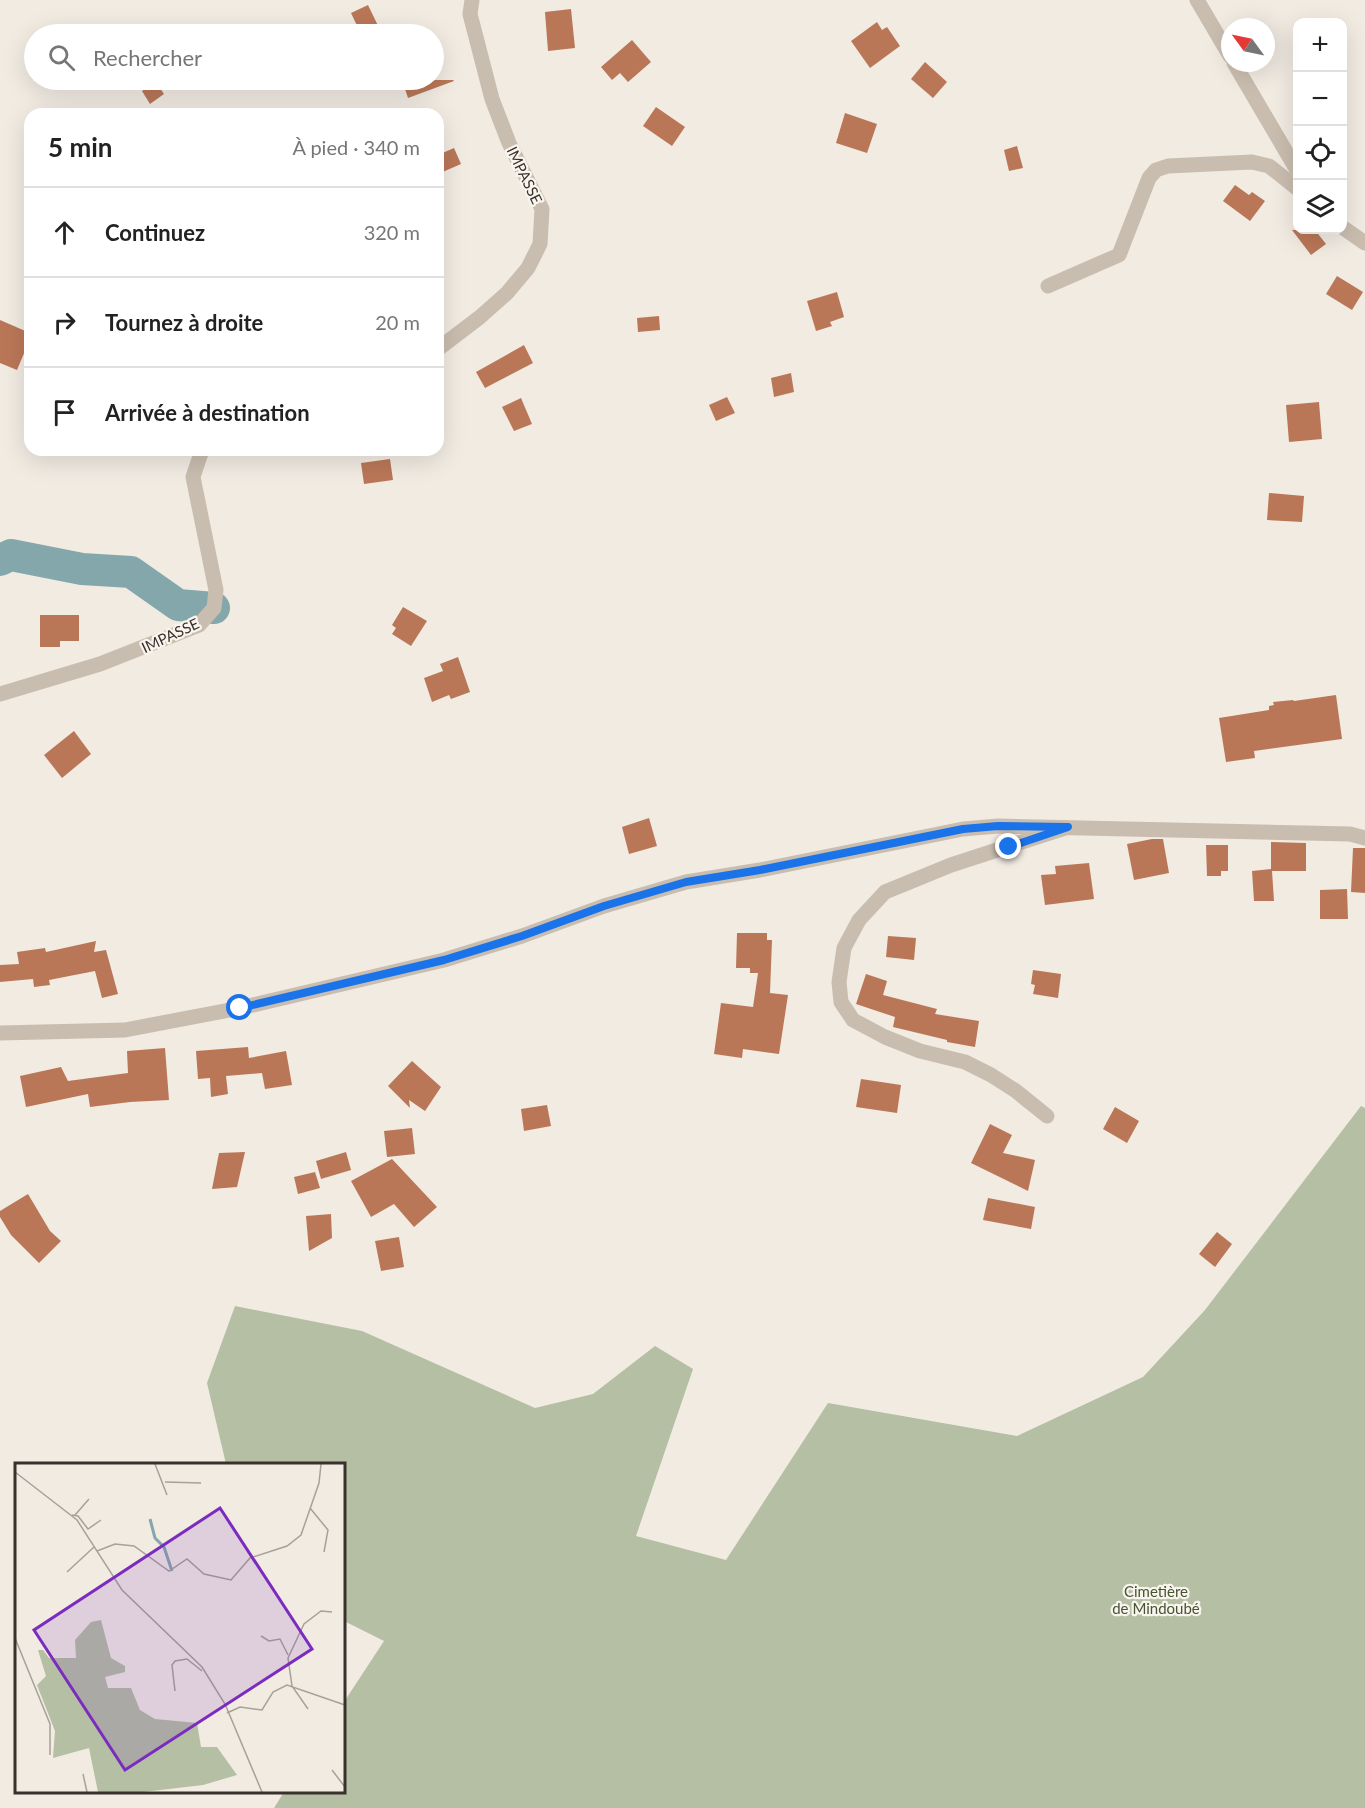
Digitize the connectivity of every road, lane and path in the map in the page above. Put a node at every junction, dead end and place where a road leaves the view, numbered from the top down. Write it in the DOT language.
graph roads {
  1 [pos="472,0"];
  2 [pos="1197,0"];
  3 [pos="1221,41"];
  4 [pos="1239,72"];
  5 [pos="1293,163"];
  6 [pos="1293,185"];
  7 [pos="1347,230"];
  8 [pos="1365,243"];
  9 [pos="1048,286"];
  10 [pos="444,344"];
  11 [pos="200,456"];
  12 [pos="0,694"];
  13 [pos="1068,827"];
  14 [pos="1365,838"];
  15 [pos="0,1033"];
  16 [pos="1047,1116"];
  1 -- 10 [label="street, IMPASSE"];
  2 -- 3 [label="street"];
  4 -- 5 [label="street"];
  6 -- 9 [label="street"];
  7 -- 8 [label="street"];
  11 -- 12 [label="street, IMPASSE"];
  13 -- 14 [label="street"];
  13 -- 15 [label="street"];
  13 -- 16 [label="street"];
}
